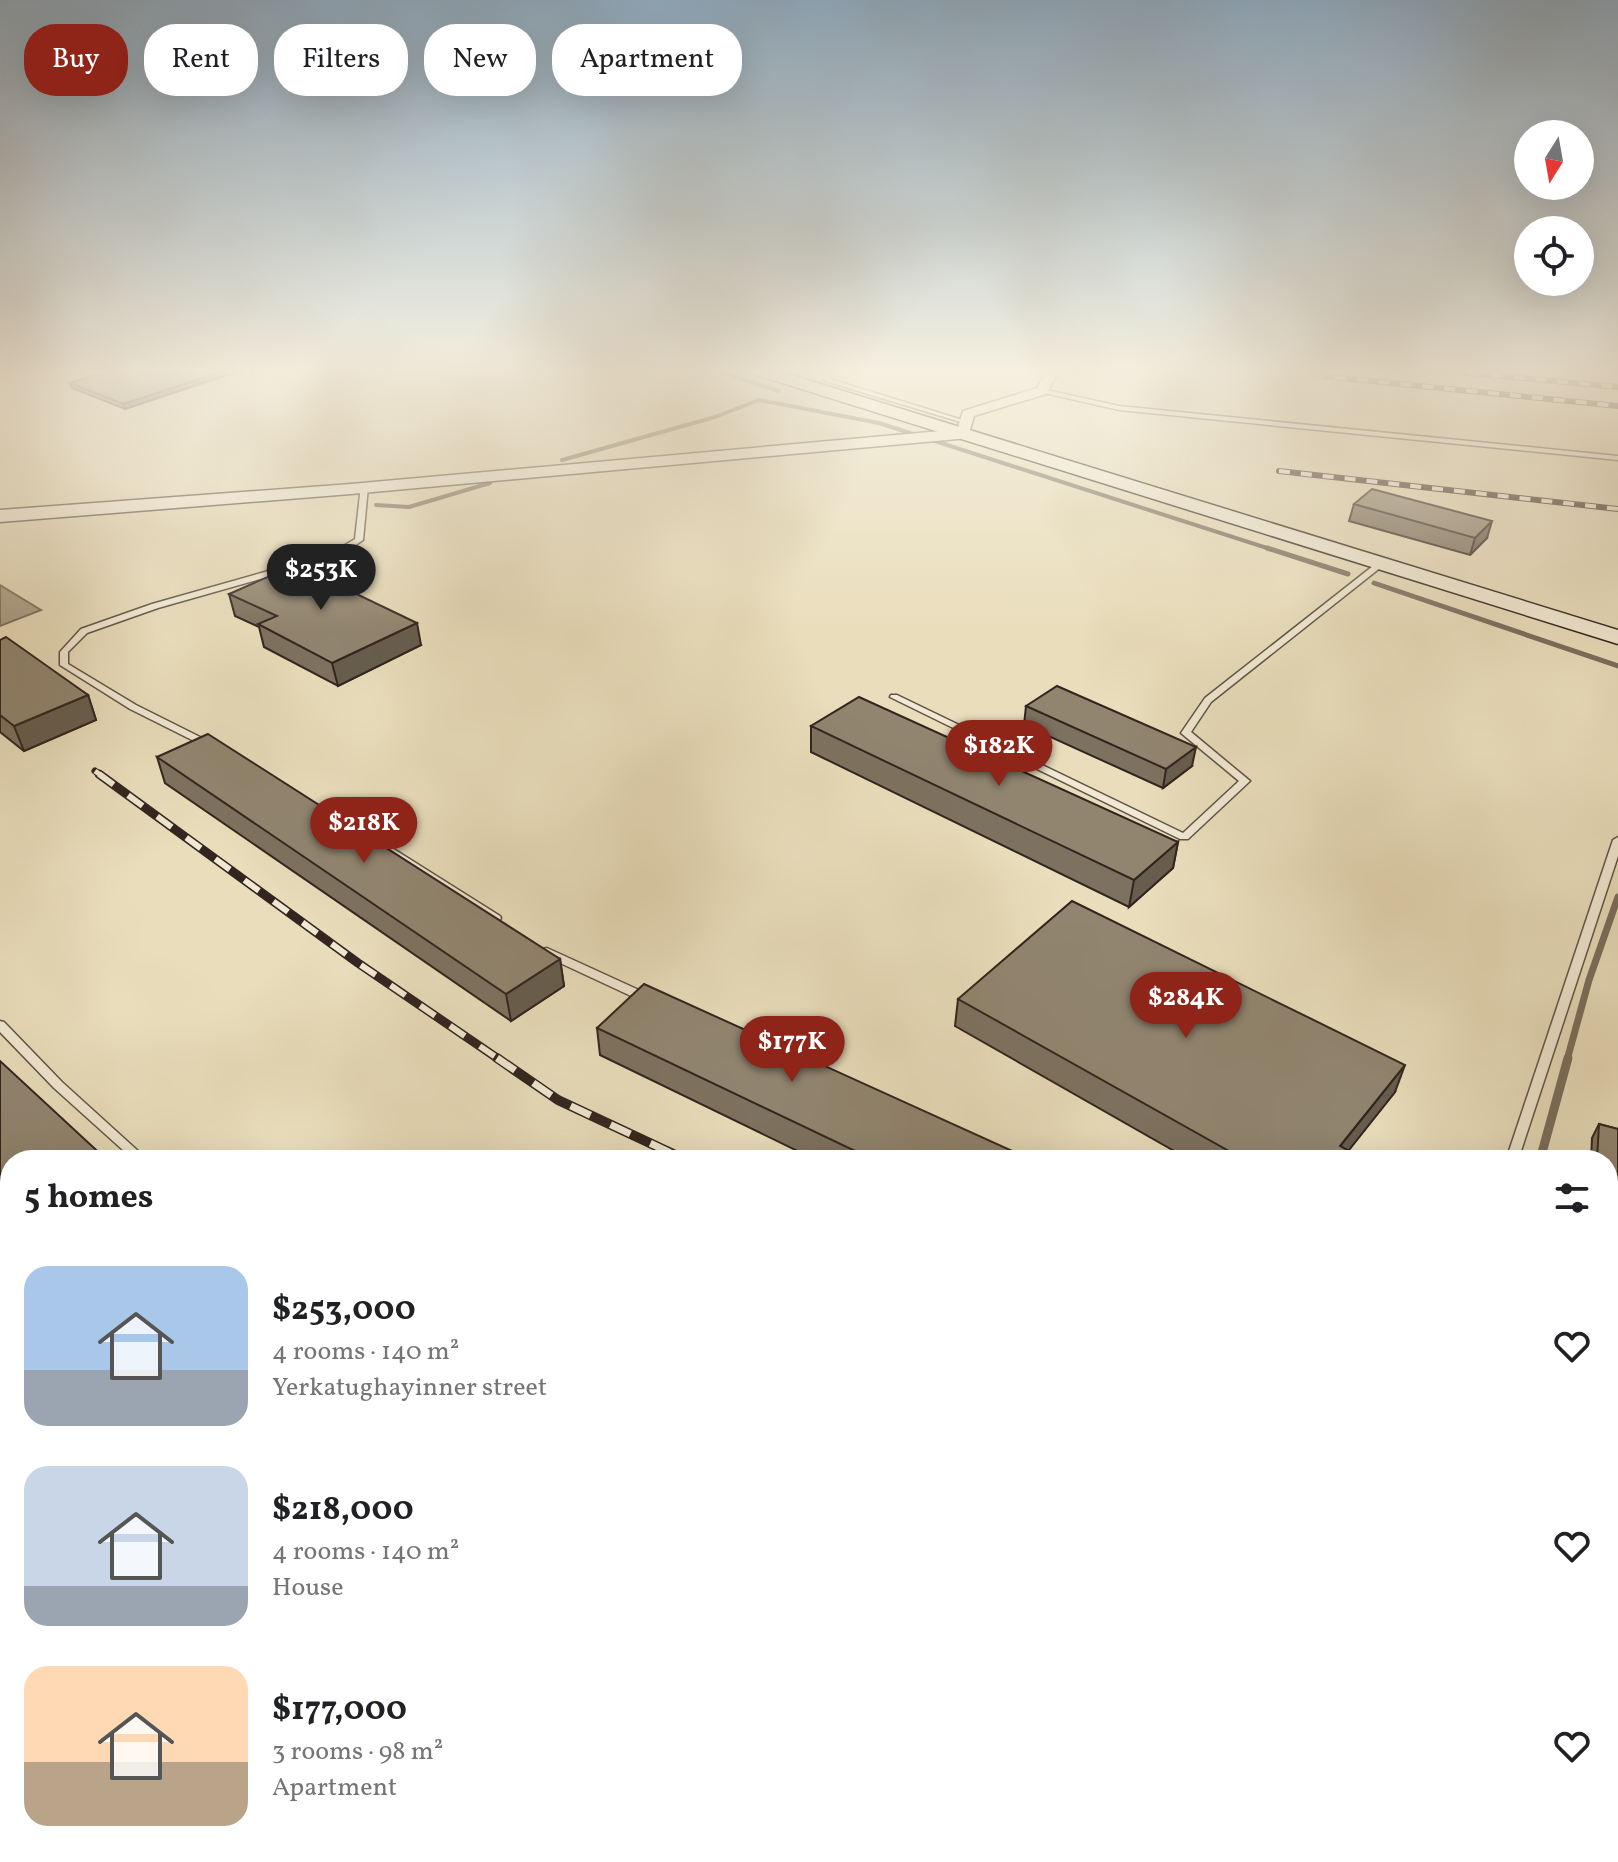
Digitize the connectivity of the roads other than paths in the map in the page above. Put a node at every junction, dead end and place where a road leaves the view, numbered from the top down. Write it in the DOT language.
graph roads {
  1 [pos="730,456"];
  2 [pos="1050,456"];
  3 [pos="1597,456"];
  4 [pos="1618,458"];
  5 [pos="364,487"];
  6 [pos="0,516"];
  7 [pos="1381,564"];
  8 [pos="1618,637"];
  9 [pos="894,697"];
  10 [pos="224,752"];
  11 [pos="364,834"];
  12 [pos="1618,840"];
  13 [pos="502,922"];
  14 [pos="539,946"];
  15 [pos="662,1006"];
  16 [pos="0,1025"];
  17 [pos="131,1150"];
  18 [pos="1515,1150"];
  1 -- 5 [label="street"];
  2 -- 7 [label="main road"];
  3 -- 4 [label="lane"];
  5 -- 6 [label="street"];
  5 -- 10 [label="lane"];
  7 -- 8 [label="main road"];
  7 -- 9 [label="lane"];
  11 -- 13 [label="lane"];
  12 -- 18 [label="lane"];
  14 -- 15 [label="lane"];
  16 -- 17 [label="lane"];
}
